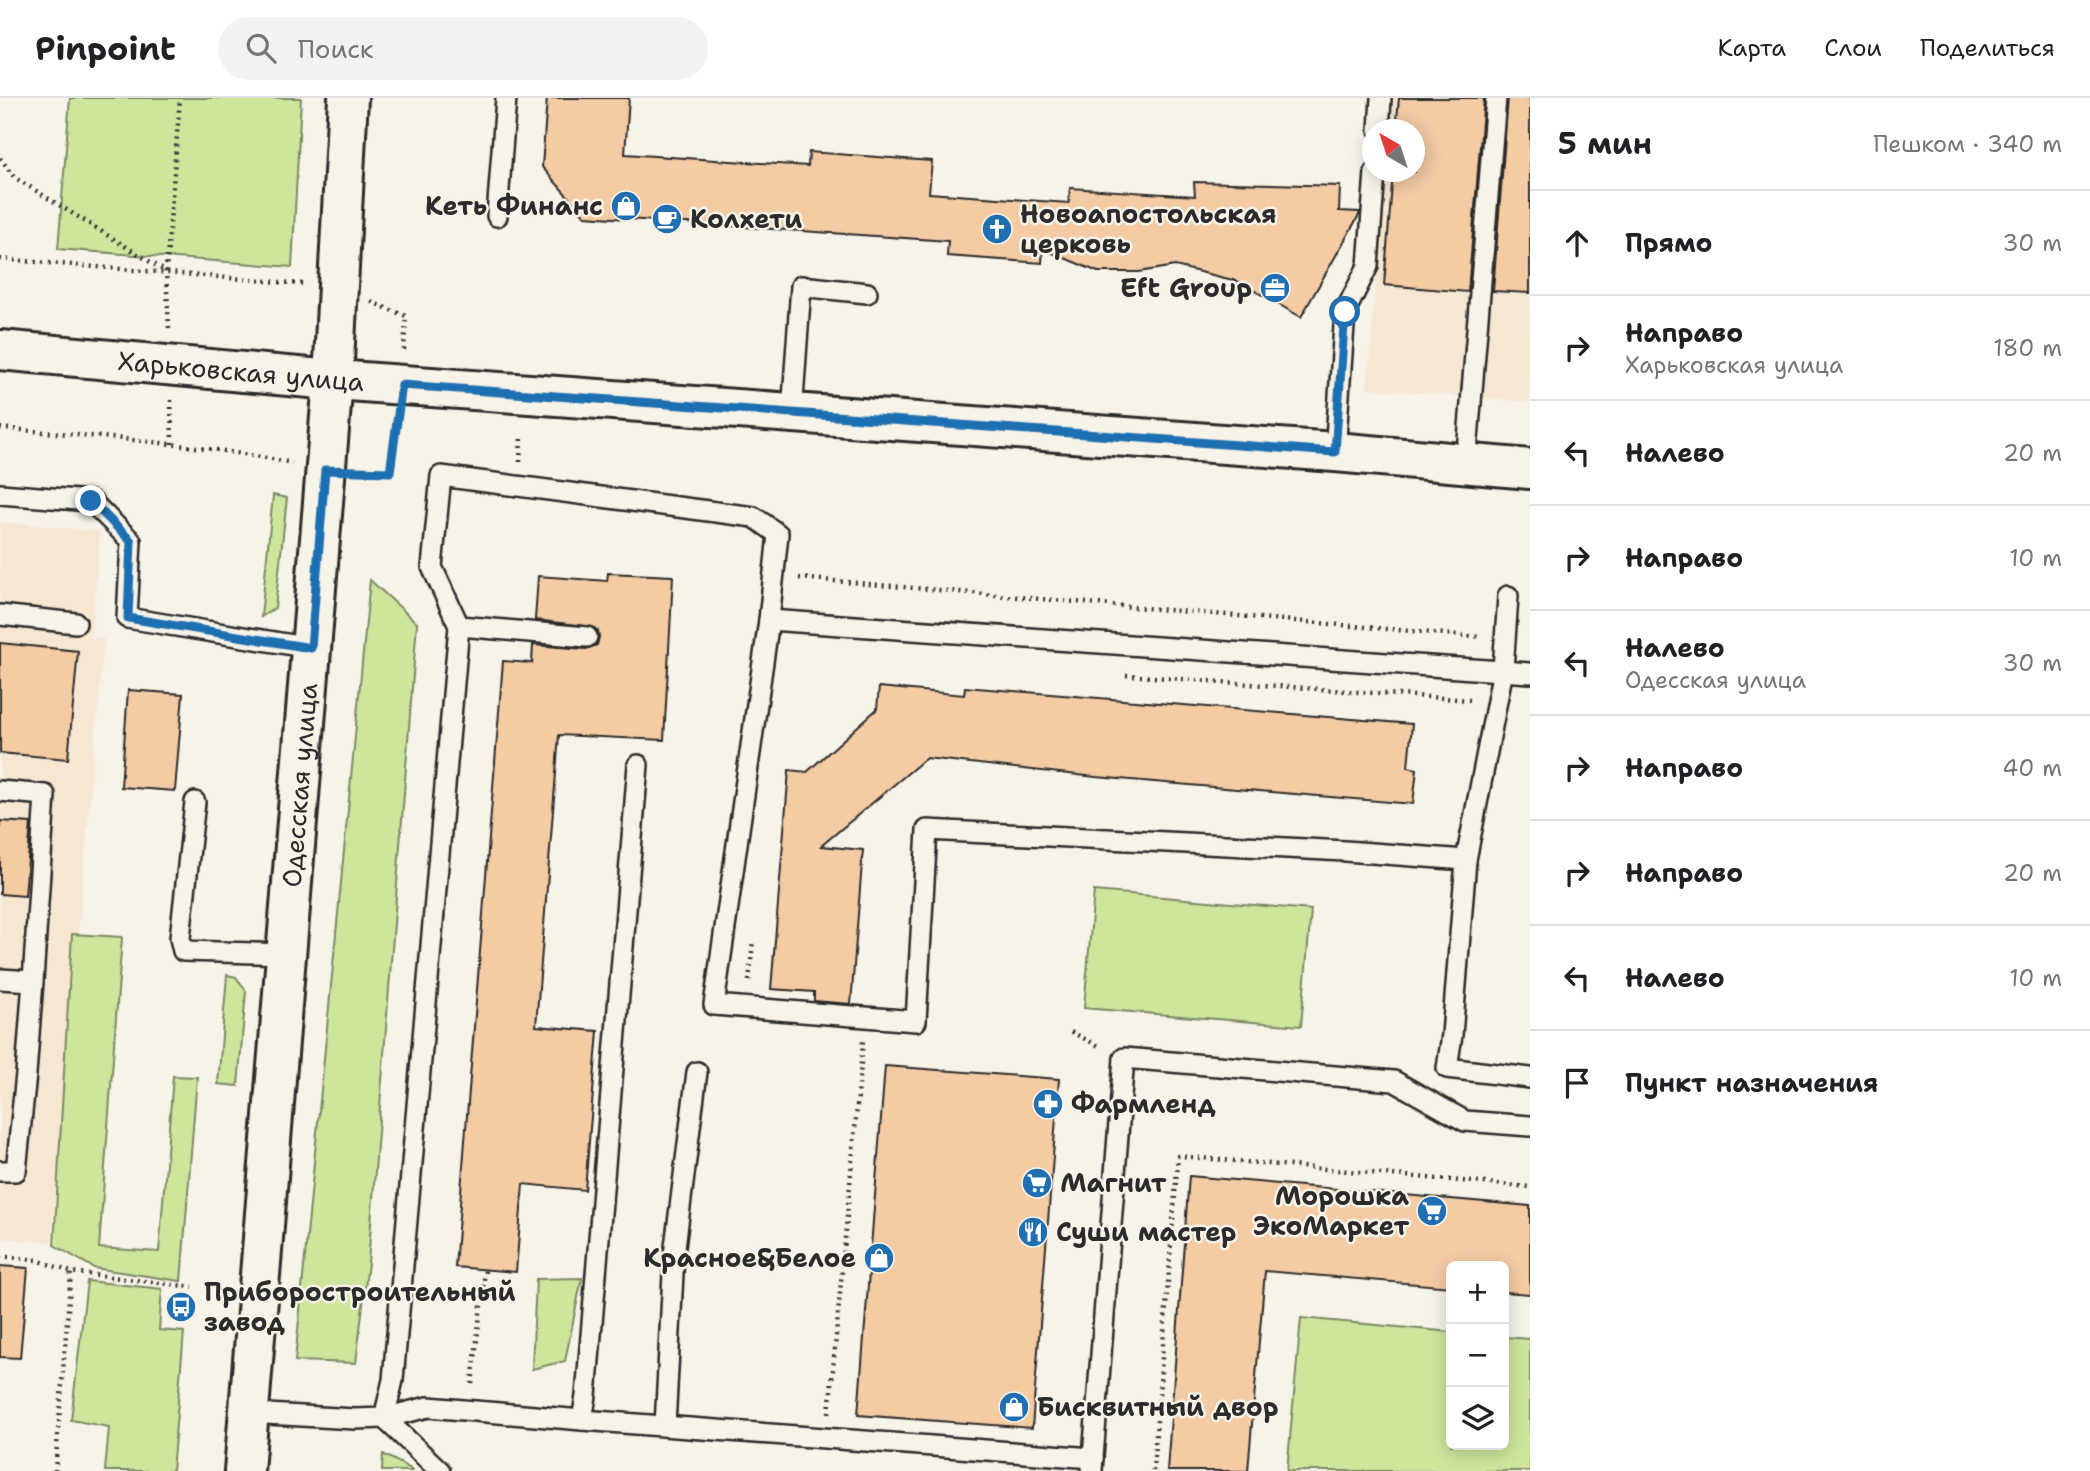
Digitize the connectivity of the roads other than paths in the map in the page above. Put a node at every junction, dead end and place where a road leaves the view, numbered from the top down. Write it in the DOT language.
graph roads {
  1 [pos="348,98"];
  2 [pos="506,98"];
  3 [pos="1381,98"];
  4 [pos="1496,98"];
  5 [pos="1380,119"];
  6 [pos="1375,182"];
  7 [pos="497,216"];
  8 [pos="867,293"];
  9 [pos="0,350"];
  10 [pos="332,380"];
  11 [pos="792,413"];
  12 [pos="1335,452"];
  13 [pos="1466,464"];
  14 [pos="1530,470"];
  15 [pos="0,494"];
  16 [pos="1508,596"];
  17 [pos="0,615"];
  18 [pos="769,620"];
  19 [pos="76,623"];
  20 [pos="459,626"];
  21 [pos="587,637"];
  22 [pos="311,648"];
  23 [pos="1503,670"];
  24 [pos="1530,673"];
  25 [pos="638,765"];
  26 [pos="0,791"];
  27 [pos="195,802"];
  28 [pos="1466,860"];
  29 [pos="286,954"];
  30 [pos="0,979"];
  31 [pos="33,981"];
  32 [pos="697,1072"];
  33 [pos="1530,1078"];
  34 [pos="1530,1126"];
  35 [pos="0,1171"];
  36 [pos="249,1413"];
  37 [pos="384,1418"];
  38 [pos="582,1420"];
  39 [pos="665,1426"];
  40 [pos="1093,1464"];
  41 [pos="244,1471"];
  42 [pos="445,1471"];
  1 -- 10 [label="street, Одесская улица"];
  2 -- 7 [label="lane"];
  3 -- 5 [label="lane"];
  4 -- 13 [label="lane"];
  6 -- 12 [label="lane"];
  8 -- 11 [label="lane"];
  9 -- 10 [label="street, Харьковская улица"];
  10 -- 11 [label="street, Харьковская улица"];
  10 -- 22 [label="street, Одесская улица"];
  11 -- 12 [label="street, Харьковская улица"];
  12 -- 13 [label="street, Харьковская улица"];
  13 -- 14 [label="street, Харьковская улица"];
  15 -- 22 [label="lane"];
  16 -- 23 [label="lane"];
  17 -- 19 [label="lane"];
  18 -- 20 [label="lane"];
  18 -- 23 [label="lane"];
  18 -- 28 [label="lane"];
  20 -- 21 [label="lane"];
  20 -- 37 [label="lane"];
  22 -- 29 [label="street, Одесская улица"];
  23 -- 24 [label="lane"];
  23 -- 28 [label="lane"];
  25 -- 38 [label="lane"];
  26 -- 31 [label="lane"];
  27 -- 29 [label="lane"];
  28 -- 33 [label="lane"];
  29 -- 36 [label="street, Одесская улица"];
  30 -- 31 [label="lane"];
  31 -- 35 [label="lane"];
  32 -- 39 [label="lane"];
  34 -- 40 [label="lane"];
  36 -- 37 [label="lane"];
  36 -- 41 [label="street, Одесская улица"];
  37 -- 38 [label="lane"];
  37 -- 42 [label="lane"];
  38 -- 39 [label="lane"];
  39 -- 40 [label="lane"];
}
